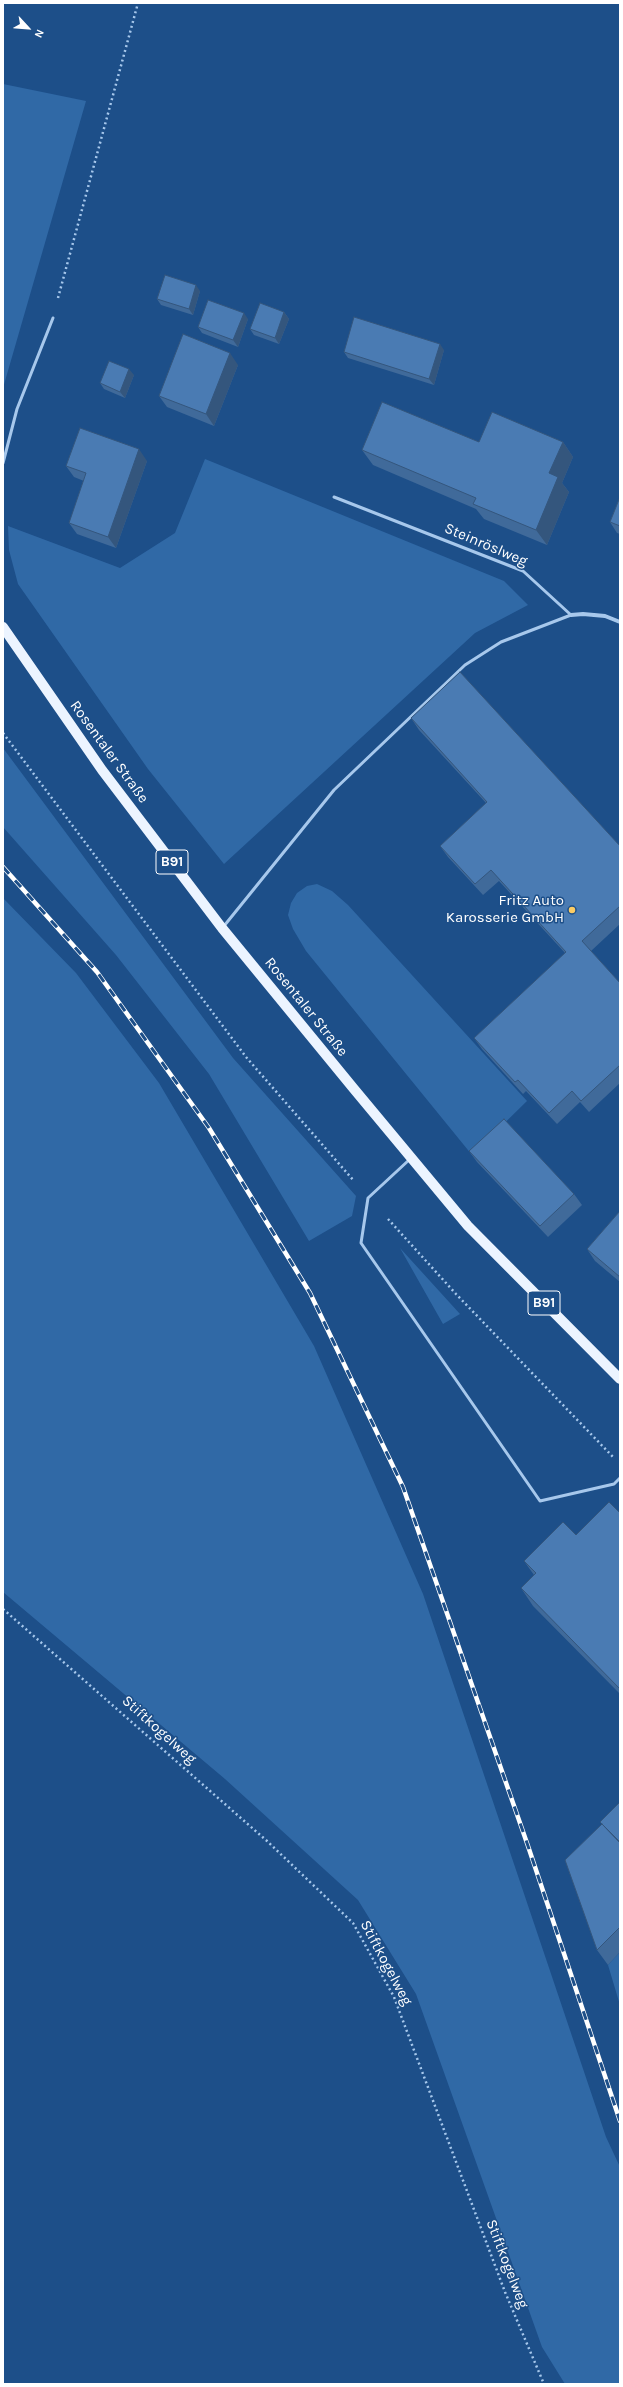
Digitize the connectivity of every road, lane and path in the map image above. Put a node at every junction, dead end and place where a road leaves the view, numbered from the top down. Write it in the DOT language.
graph roads {
  1 [pos="138,3"];
  2 [pos="53,318"];
  3 [pos="3,463"];
  4 [pos="334,497"];
  5 [pos="571,615"];
  6 [pos="620,622"];
  7 [pos="3,627"];
  8 [pos="3,733"];
  9 [pos="222,928"];
  10 [pos="412,1157"];
  11 [pos="368,1198"];
  12 [pos="620,1379"];
  13 [pos="620,1464"];
  14 [pos="620,1478"];
  15 [pos="3,1609"];
  16 [pos="544,2384"];
  1 -- 2 [label="path"];
  2 -- 3 [label="lane"];
  4 -- 5 [label="lane, Steinröslweg"];
  5 -- 6 [label="street"];
  5 -- 9 [label="lane"];
  7 -- 9 [label="main road, Rosentaler Straße / B91"];
  8 -- 11 [label="path"];
  9 -- 10 [label="main road, Rosentaler Straße / B91"];
  10 -- 11 [label="lane"];
  10 -- 12 [label="main road, Rosentaler Straße / B91"];
  11 -- 13 [label="path"];
  11 -- 14 [label="lane"];
  15 -- 16 [label="path, Stiftkogelweg"];
}
